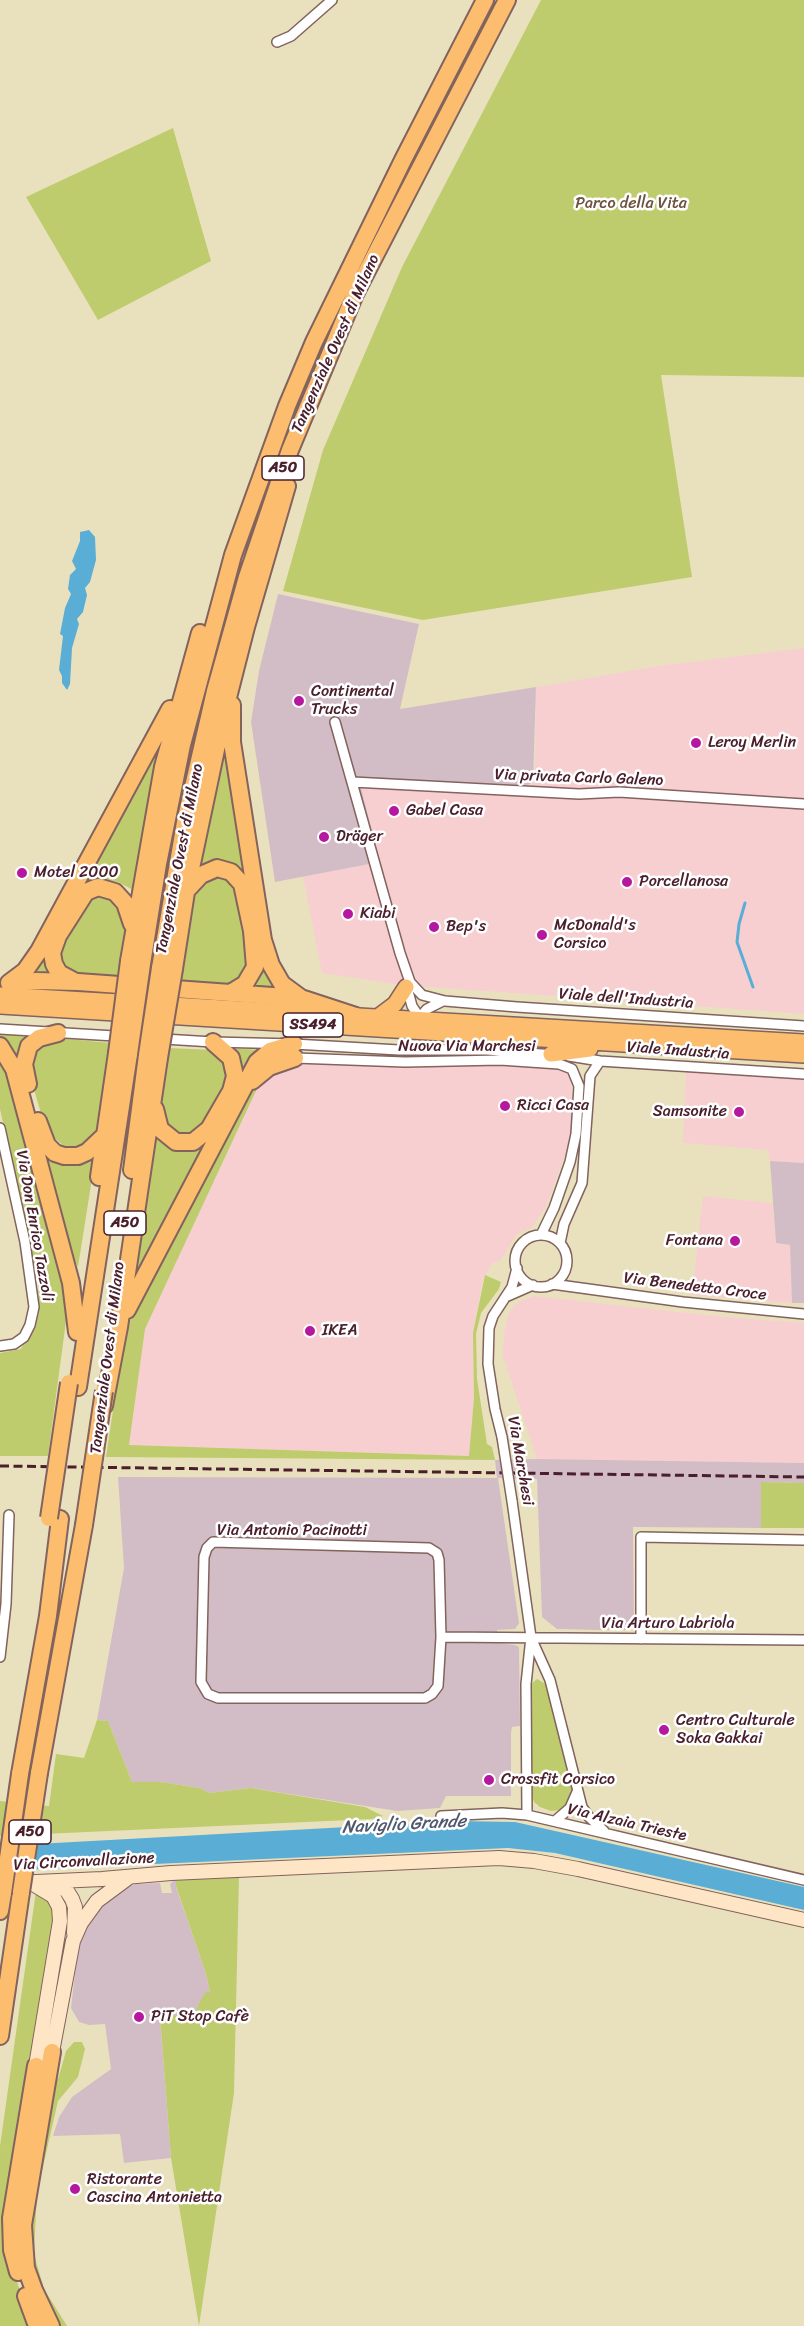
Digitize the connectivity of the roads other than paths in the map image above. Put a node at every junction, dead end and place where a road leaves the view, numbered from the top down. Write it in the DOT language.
graph roads {
  1 [pos="332,0"];
  2 [pos="485,0"];
  3 [pos="507,0"];
  4 [pos="277,42"];
  5 [pos="290,450"];
  6 [pos="233,555"];
  7 [pos="246,627"];
  8 [pos="187,676"];
  9 [pos="335,722"];
  10 [pos="353,782"];
  11 [pos="804,804"];
  12 [pos="186,892"];
  13 [pos="134,958"];
  14 [pos="167,969"];
  15 [pos="406,980"];
  16 [pos="78,982"];
  17 [pos="3,987"];
  18 [pos="232,992"];
  19 [pos="301,998"];
  20 [pos="445,1000"];
  21 [pos="0,1006"];
  22 [pos="356,1016"];
  23 [pos="379,1016"];
  24 [pos="419,1018"];
  25 [pos="804,1026"];
  26 [pos="0,1029"];
  27 [pos="58,1033"];
  28 [pos="437,1033"];
  29 [pos="213,1042"];
  30 [pos="804,1042"];
  31 [pos="626,1044"];
  32 [pos="0,1046"];
  33 [pos="294,1051"];
  34 [pos="123,1053"];
  35 [pos="551,1054"];
  36 [pos="804,1055"];
  37 [pos="570,1056"];
  38 [pos="153,1057"];
  39 [pos="600,1061"];
  40 [pos="804,1074"];
  41 [pos="579,1086"];
  42 [pos="154,1097"];
  43 [pos="0,1128"];
  44 [pos="105,1135"];
  45 [pos="541,1235"];
  46 [pos="560,1243"];
  47 [pos="517,1268"];
  48 [pos="565,1270"];
  49 [pos="552,1284"];
  50 [pos="533,1285"];
  51 [pos="583,1288"];
  52 [pos="508,1296"];
  53 [pos="804,1314"];
  54 [pos="119,1327"];
  55 [pos="77,1332"];
  56 [pos="0,1347"];
  57 [pos="74,1385"];
  58 [pos="105,1391"];
  59 [pos="9,1515"];
  60 [pos="804,1540"];
  61 [pos="441,1637"];
  62 [pos="531,1637"];
  63 [pos="641,1639"];
  64 [pos="804,1640"];
  65 [pos="0,1657"];
  66 [pos="577,1792"];
  67 [pos="527,1815"];
  68 [pos="441,1816"];
  69 [pos="555,1821"];
  70 [pos="606,1833"];
  71 [pos="129,1877"];
  72 [pos="102,1879"];
  73 [pos="804,1880"];
  74 [pos="54,1881"];
  75 [pos="25,1887"];
  76 [pos="1,1888"];
  77 [pos="0,1911"];
  78 [pos="75,1916"];
  79 [pos="804,1920"];
  80 [pos="73,1941"];
  81 [pos="56,1952"];
  82 [pos="0,2036"];
  83 [pos="52,2052"];
  84 [pos="36,2066"];
  85 [pos="37,2326"];
  86 [pos="51,2326"];
  1 -- 4 [label="street"];
  2 -- 6 [label="highway, Tangenziale Ovest di Milano / A50"];
  3 -- 5 [label="highway, Tangenziale Ovest di Milano / A50"];
  5 -- 7 [label="highway"];
  5 -- 14 [label="highway, Tangenziale Ovest di Milano / A50"];
  6 -- 8 [label="highway"];
  6 -- 13 [label="highway, Tangenziale Ovest di Milano / A50"];
  7 -- 12 [label="highway"];
  7 -- 19 [label="highway"];
  8 -- 13 [label="highway"];
  8 -- 17 [label="highway"];
  9 -- 10 [label="street"];
  10 -- 11 [label="street, Via privata Carlo Galeno"];
  10 -- 15 [label="street"];
  12 -- 14 [label="highway"];
  12 -- 18 [label="highway"];
  13 -- 16 [label="highway"];
  13 -- 34 [label="highway, bridge"];
  14 -- 38 [label="highway, Tangenziale Ovest di Milano / A50, bridge"];
  15 -- 20 [label="street, Viale dell'Industria"];
  15 -- 23 [label="main road"];
  15 -- 24 [label="street"];
  16 -- 17 [label="highway"];
  16 -- 18 [label="highway"];
  17 -- 22 [label="main road, SS494"];
  18 -- 19 [label="highway"];
  19 -- 22 [label="highway"];
  20 -- 24 [label="street"];
  20 -- 25 [label="street, Viale dell'Industria"];
  21 -- 28 [label="main road, SS494"];
  22 -- 23 [label="main road, SS494"];
  23 -- 24 [label="main road, SS494"];
  24 -- 28 [label="street"];
  24 -- 30 [label="main road, SS494"];
  26 -- 27 [label="street"];
  27 -- 29 [label="street"];
  27 -- 44 [label="highway"];
  28 -- 31 [label="main road, SS494"];
  29 -- 33 [label="street"];
  29 -- 42 [label="highway"];
  31 -- 35 [label="main road"];
  31 -- 36 [label="main road, SS494"];
  32 -- 55 [label="highway"];
  33 -- 35 [label="street, Viale Industria"];
  33 -- 41 [label="street, Nuova Via Marchesi"];
  33 -- 54 [label="highway"];
  34 -- 44 [label="highway"];
  34 -- 57 [label="highway, Tangenziale Ovest di Milano / A50"];
  35 -- 37 [label="street, Viale Industria"];
  37 -- 39 [label="street, Viale Industria"];
  37 -- 41 [label="street"];
  38 -- 42 [label="highway"];
  38 -- 58 [label="highway, Tangenziale Ovest di Milano / A50"];
  39 -- 40 [label="street, Viale Industria"];
  39 -- 46 [label="street"];
  41 -- 45 [label="street"];
  42 -- 54 [label="highway"];
  43 -- 56 [label="street, Via Don Enrico Tazzoli"];
  44 -- 55 [label="highway"];
  45 -- 46 [label="street"];
  45 -- 47 [label="street"];
  46 -- 48 [label="street"];
  47 -- 50 [label="street"];
  47 -- 52 [label="street, Via Marchesi"];
  48 -- 49 [label="street"];
  48 -- 51 [label="street"];
  49 -- 50 [label="street"];
  49 -- 51 [label="street, Via Benedetto Croce"];
  50 -- 52 [label="street"];
  51 -- 53 [label="street, Via Benedetto Croce"];
  52 -- 62 [label="street, Via Marchesi, bridge"];
  54 -- 58 [label="highway"];
  55 -- 57 [label="highway"];
  57 -- 76 [label="highway, A50, bridge"];
  58 -- 75 [label="highway, Tangenziale Ovest di Milano / A50, bridge"];
  59 -- 65 [label="street"];
  60 -- 63 [label="street"];
  61 -- 61 [label="street, Via Antonio Pacinotti"];
  61 -- 62 [label="street"];
  62 -- 63 [label="street, Via Arturo Labriola"];
  62 -- 66 [label="street, Via Marchesi"];
  62 -- 67 [label="street, Via Marchesi"];
  63 -- 64 [label="street, Via Arturo Labriola"];
  66 -- 69 [label="street"];
  66 -- 70 [label="street, Via Marchesi"];
  67 -- 68 [label="street, Via Alzaia Trieste"];
  67 -- 69 [label="street, Via Alzaia Trieste"];
  69 -- 70 [label="street, Via Alzaia Trieste"];
  70 -- 73 [label="street, Via Alzaia Trieste"];
  71 -- 72 [label="main road, Via Circonvallazione"];
  71 -- 79 [label="main road, Via Circonvallazione"];
  71 -- 80 [label="main road"];
  72 -- 74 [label="main road, Via Circonvallazione"];
  72 -- 78 [label="main road"];
  74 -- 75 [label="main road, Via Circonvallazione"];
  74 -- 78 [label="main road"];
  75 -- 76 [label="main road, Via Circonvallazione"];
  75 -- 81 [label="main road"];
  75 -- 82 [label="highway, A50"];
  76 -- 77 [label="highway, A50"];
  78 -- 80 [label="main road"];
  78 -- 81 [label="main road"];
  80 -- 83 [label="main road"];
  81 -- 84 [label="main road"];
  83 -- 86 [label="highway"];
  84 -- 85 [label="highway"];
}
